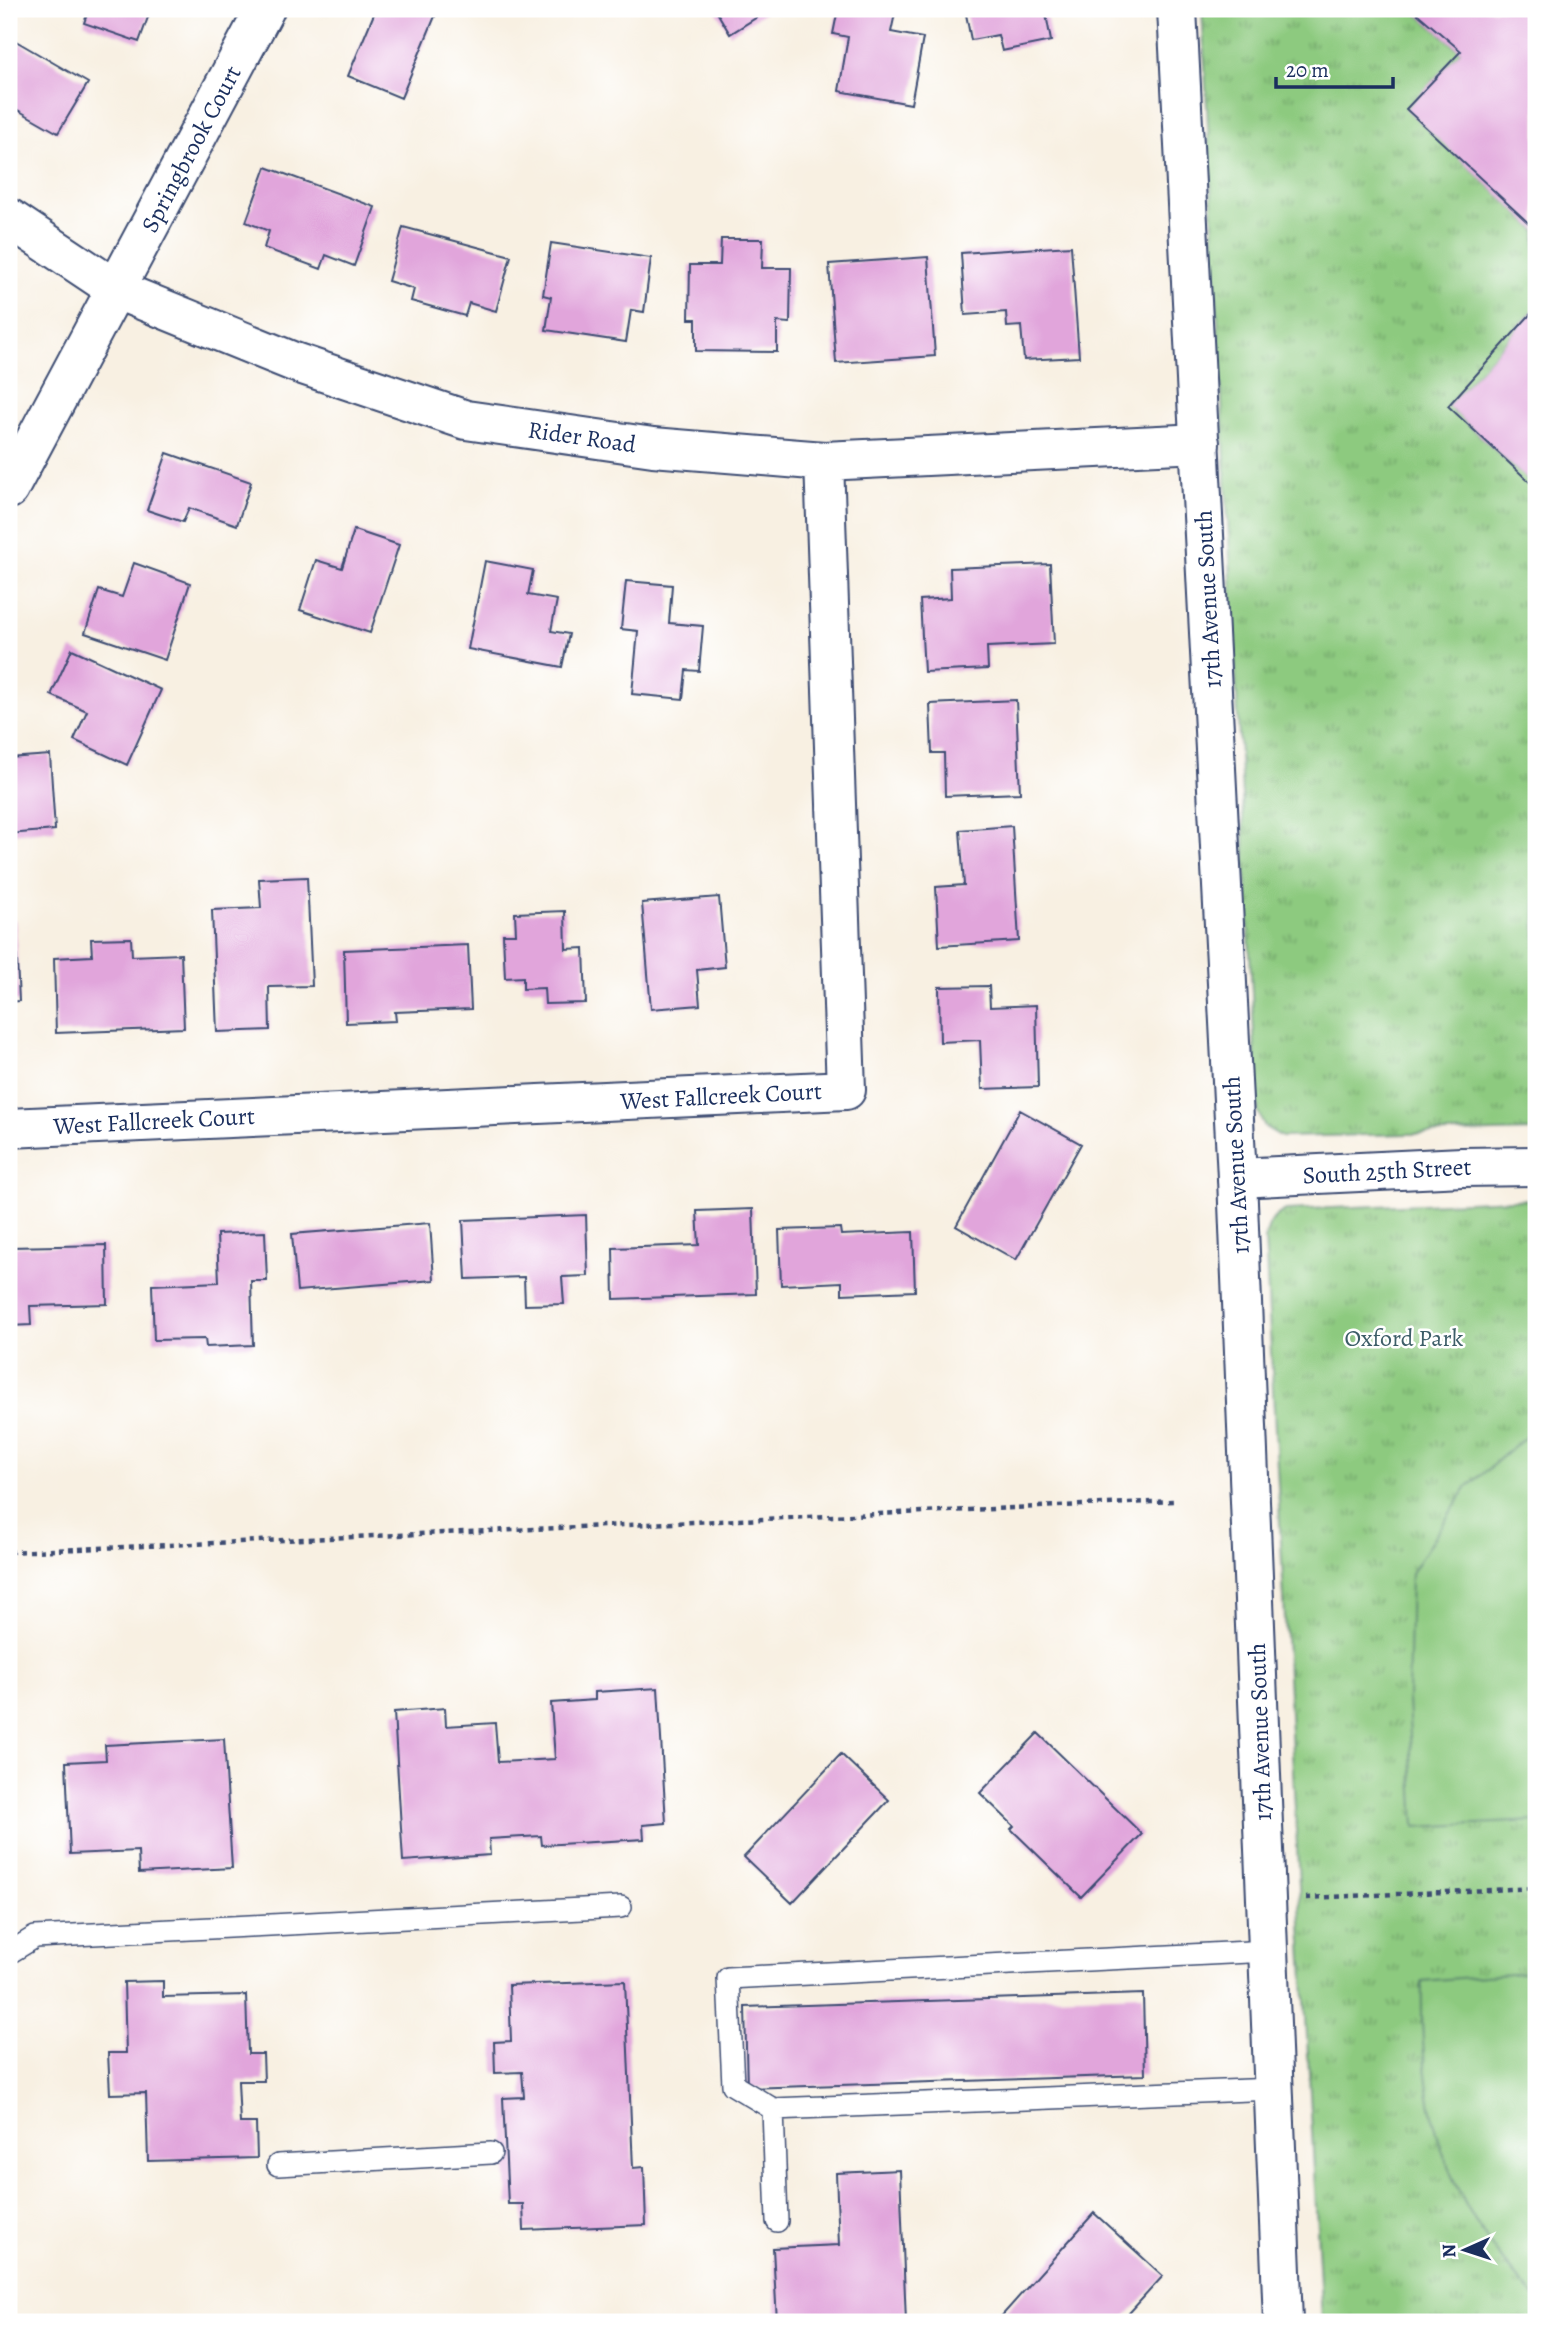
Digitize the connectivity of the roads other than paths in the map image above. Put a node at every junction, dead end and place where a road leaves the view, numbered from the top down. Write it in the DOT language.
graph roads {
  1 [pos="265,9"];
  2 [pos="1177,9"];
  3 [pos="9,218"];
  4 [pos="117,290"];
  5 [pos="1200,443"];
  6 [pos="824,461"];
  7 [pos="9,489"];
  8 [pos="9,1128"];
  9 [pos="1536,1166"];
  10 [pos="1237,1178"];
  11 [pos="621,1907"];
  12 [pos="1269,1951"];
  13 [pos="9,1953"];
  14 [pos="1274,2090"];
  15 [pos="773,2109"];
  16 [pos="491,2153"];
  17 [pos="278,2165"];
  18 [pos="777,2221"];
  19 [pos="1283,2322"];
  1 -- 4 [label="street, Springbrook Court"];
  2 -- 5 [label="street, 17th Avenue South"];
  3 -- 4 [label="street, Rider Road"];
  4 -- 6 [label="street, Rider Road"];
  4 -- 7 [label="street, Springbrook Court"];
  5 -- 6 [label="street, Rider Road"];
  5 -- 10 [label="street, 17th Avenue South"];
  6 -- 8 [label="street, West Fallcreek Court"];
  9 -- 10 [label="street, South 25th Street"];
  10 -- 12 [label="street, 17th Avenue South"];
  11 -- 13 [label="lane"];
  12 -- 14 [label="street, 17th Avenue South"];
  12 -- 15 [label="lane"];
  14 -- 15 [label="lane"];
  14 -- 19 [label="street, 17th Avenue South"];
  15 -- 18 [label="lane"];
  16 -- 17 [label="lane"];
}
